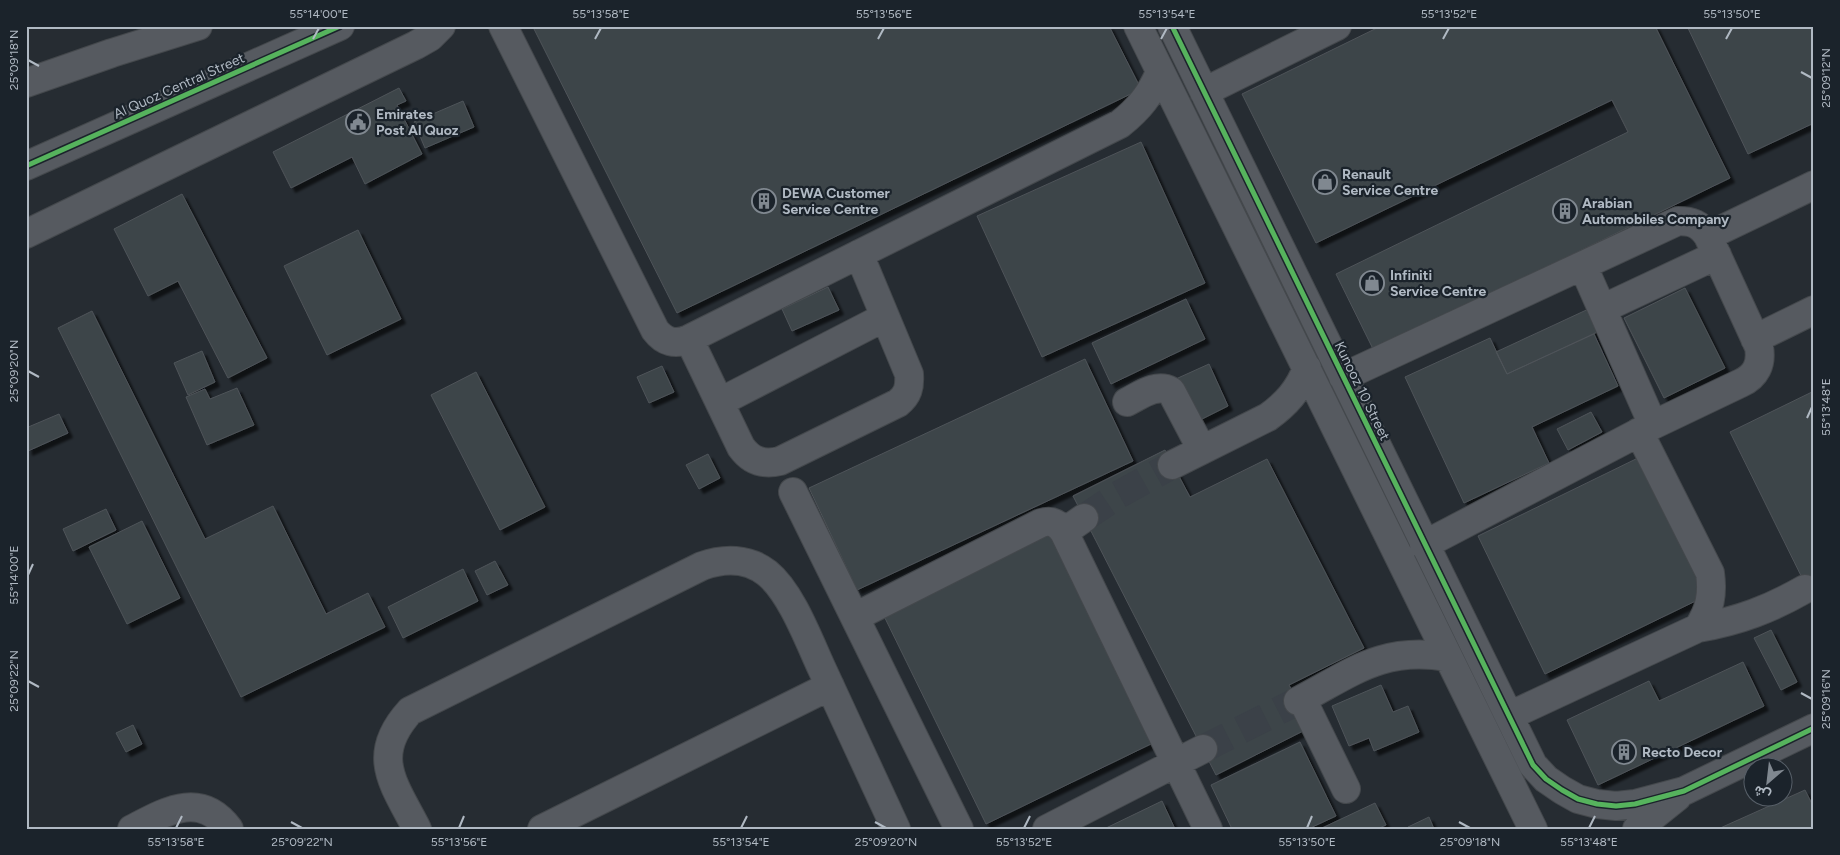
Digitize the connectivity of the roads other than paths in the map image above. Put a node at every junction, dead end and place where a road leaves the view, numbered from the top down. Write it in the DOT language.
graph roads {
  1 [pos="198,26"];
  2 [pos="340,26"];
  3 [pos="441,26"];
  4 [pos="503,26"];
  5 [pos="1138,26"];
  6 [pos="1172,26"];
  7 [pos="1337,26"];
  8 [pos="1160,72"];
  9 [pos="26,83"];
  10 [pos="1204,92"];
  11 [pos="26,166"];
  12 [pos="1814,185"];
  13 [pos="26,234"];
  14 [pos="1712,245"];
  15 [pos="859,254"];
  16 [pos="1583,266"];
  17 [pos="1602,309"];
  18 [pos="1814,310"];
  19 [pos="885,317"];
  20 [pos="689,339"];
  21 [pos="1755,339"];
  22 [pos="1307,368"];
  23 [pos="1343,377"];
  24 [pos="720,402"];
  25 [pos="1127,402"];
  26 [pos="1646,429"];
  27 [pos="1202,450"];
  28 [pos="1172,465"];
  29 [pos="793,492"];
  30 [pos="1424,545"];
  31 [pos="1805,589"];
  32 [pos="855,617"];
  33 [pos="1698,628"];
  34 [pos="1447,657"];
  35 [pos="830,686"];
  36 [pos="1509,716"];
  37 [pos="1814,728"];
  38 [pos="1203,750"];
  39 [pos="1178,763"];
  40 [pos="1346,789"];
  41 [pos="1684,791"];
  42 [pos="132,829"];
  43 [pos="229,829"];
  44 [pos="417,829"];
  45 [pos="542,829"];
  46 [pos="896,829"];
  47 [pos="959,829"];
  48 [pos="1047,829"];
  49 [pos="1208,829"];
  50 [pos="1533,829"];
  51 [pos="1637,829"];
  1 -- 9 [label="street"];
  2 -- 11 [label="street, Al Quoz Central Street"];
  3 -- 13 [label="street"];
  4 -- 20 [label="street"];
  5 -- 8 [label="street"];
  6 -- 10 [label="street, Kunooz 10 Street"];
  7 -- 10 [label="street"];
  8 -- 15 [label="street"];
  8 -- 22 [label="street"];
  10 -- 23 [label="street, Kunooz 10 Street"];
  12 -- 14 [label="street"];
  14 -- 16 [label="street"];
  14 -- 17 [label="street"];
  14 -- 21 [label="street"];
  15 -- 19 [label="street"];
  15 -- 20 [label="street"];
  16 -- 17 [label="street"];
  16 -- 23 [label="street"];
  17 -- 26 [label="street"];
  18 -- 21 [label="street"];
  19 -- 24 [label="street"];
  19 -- 24 [label="street"];
  20 -- 24 [label="street"];
  21 -- 26 [label="street"];
  22 -- 27 [label="street"];
  22 -- 34 [label="street"];
  23 -- 30 [label="street, Kunooz 10 Street"];
  25 -- 27 [label="street"];
  26 -- 30 [label="street"];
  26 -- 33 [label="street"];
  27 -- 28 [label="street"];
  29 -- 32 [label="street"];
  30 -- 36 [label="street, Kunooz 10 Street"];
  31 -- 33 [label="street"];
  32 -- 39 [label="street"];
  32 -- 47 [label="street"];
  33 -- 36 [label="street"];
  34 -- 40 [label="street"];
  34 -- 50 [label="street"];
  35 -- 44 [label="street"];
  35 -- 45 [label="street"];
  35 -- 46 [label="street"];
  36 -- 41 [label="street, Kunooz 10 Street"];
  37 -- 41 [label="street"];
  38 -- 39 [label="street"];
  39 -- 48 [label="street"];
  39 -- 49 [label="street"];
  41 -- 51 [label="street"];
  42 -- 43 [label="street"];
}
